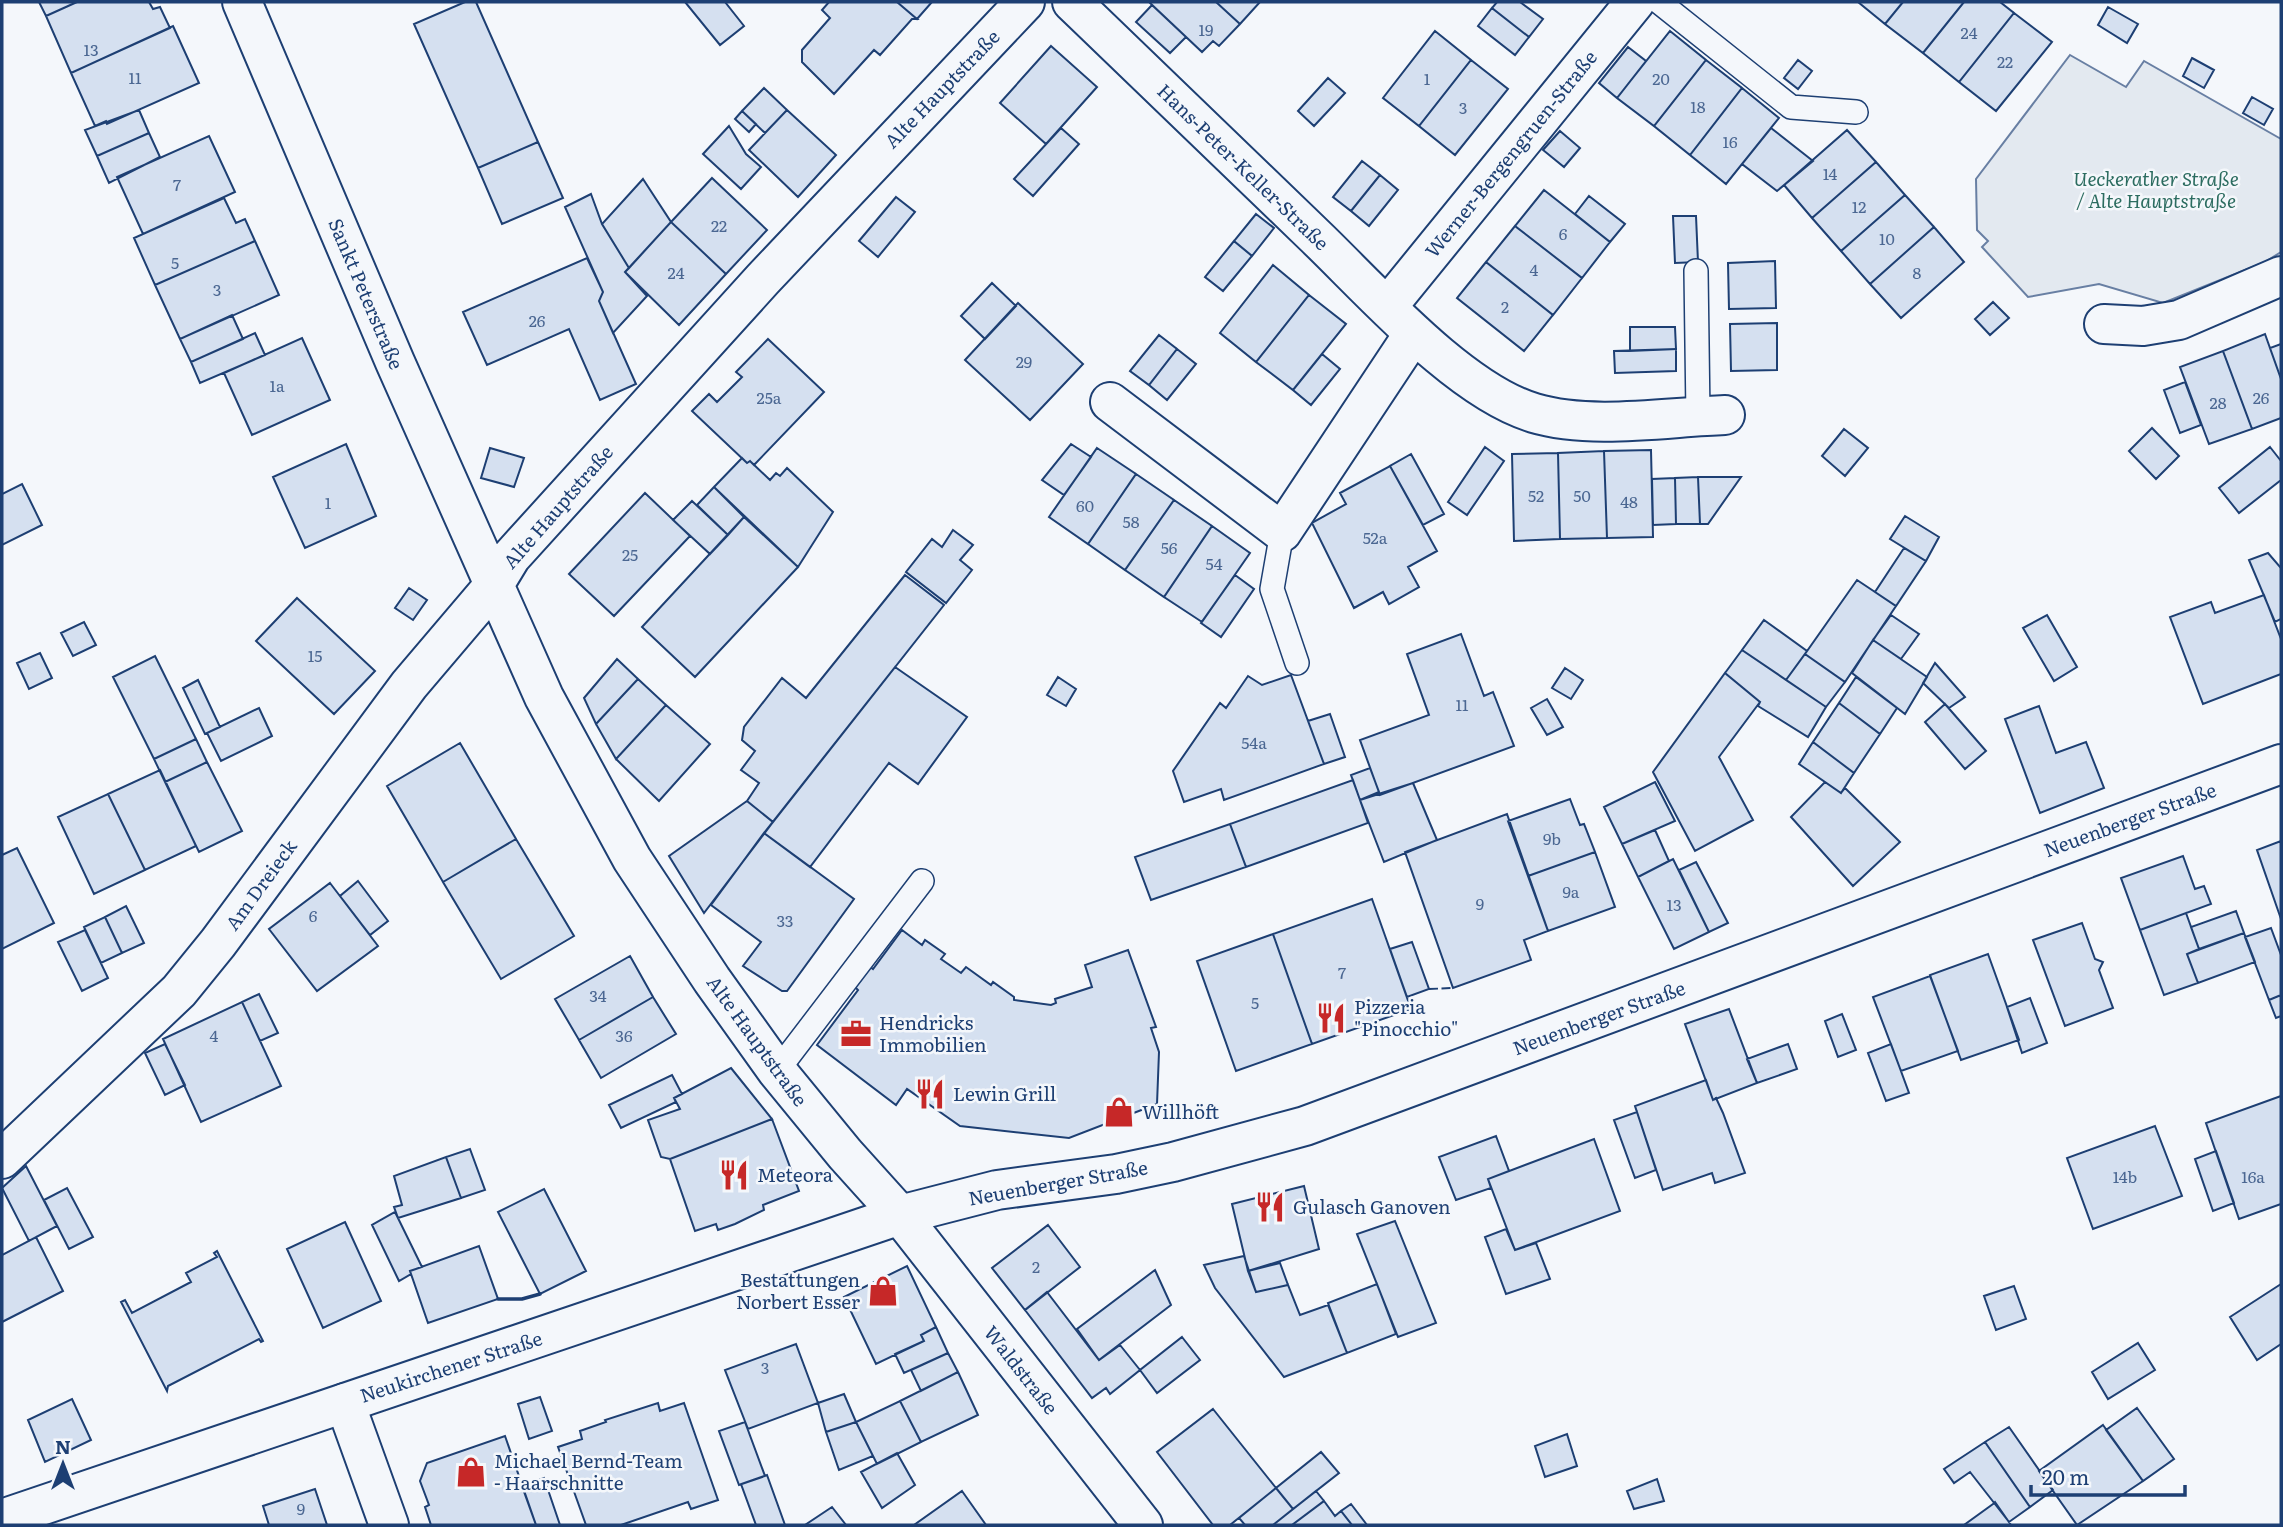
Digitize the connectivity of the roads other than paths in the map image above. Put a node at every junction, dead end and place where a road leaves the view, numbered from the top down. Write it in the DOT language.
graph roads {
  1 [pos="242,2"];
  2 [pos="1025,2"];
  3 [pos="1072,2"];
  4 [pos="1635,2"];
  5 [pos="1660,2"];
  6 [pos="1856,112"];
  7 [pos="1696,271"];
  8 [pos="2281,276"];
  9 [pos="1401,320"];
  10 [pos="2104,324"];
  11 [pos="1110,402"];
  12 [pos="1712,416"];
  13 [pos="1282,532"];
  14 [pos="494,585"];
  15 [pos="1297,663"];
  16 [pos="2281,764"];
  17 [pos="922,881"];
  18 [pos="777,1071"];
  19 [pos="2,1159"];
  20 [pos="900,1215"];
  21 [pos="345,1403"];
  22 [pos="2,1519"];
  23 [pos="389,1525"];
  24 [pos="1143,1525"];
  1 -- 14 [label="street, Sankt Peterstraße"];
  2 -- 14 [label="street, Alte Hauptstraße"];
  3 -- 9 [label="street, Hans-Peter-Keller-Straße"];
  4 -- 9 [label="street, Werner-Bergengruen-Straße"];
  5 -- 6 [label="lane"];
  7 -- 12 [label="lane"];
  8 -- 10 [label="street"];
  9 -- 12 [label="street, Hans-Peter-Keller-Straße"];
  9 -- 13 [label="street"];
  11 -- 13 [label="street"];
  13 -- 15 [label="lane"];
  14 -- 18 [label="street, Alte Hauptstraße"];
  14 -- 19 [label="street, Am Dreieck"];
  16 -- 20 [label="street, Neuenberger Straße"];
  17 -- 18 [label="lane"];
  18 -- 20 [label="street, Alte Hauptstraße"];
  20 -- 21 [label="street, Neukirchener Straße"];
  20 -- 24 [label="street, Waldstraße"];
  21 -- 22 [label="street, Neukirchener Straße"];
  21 -- 23 [label="street"];
}
